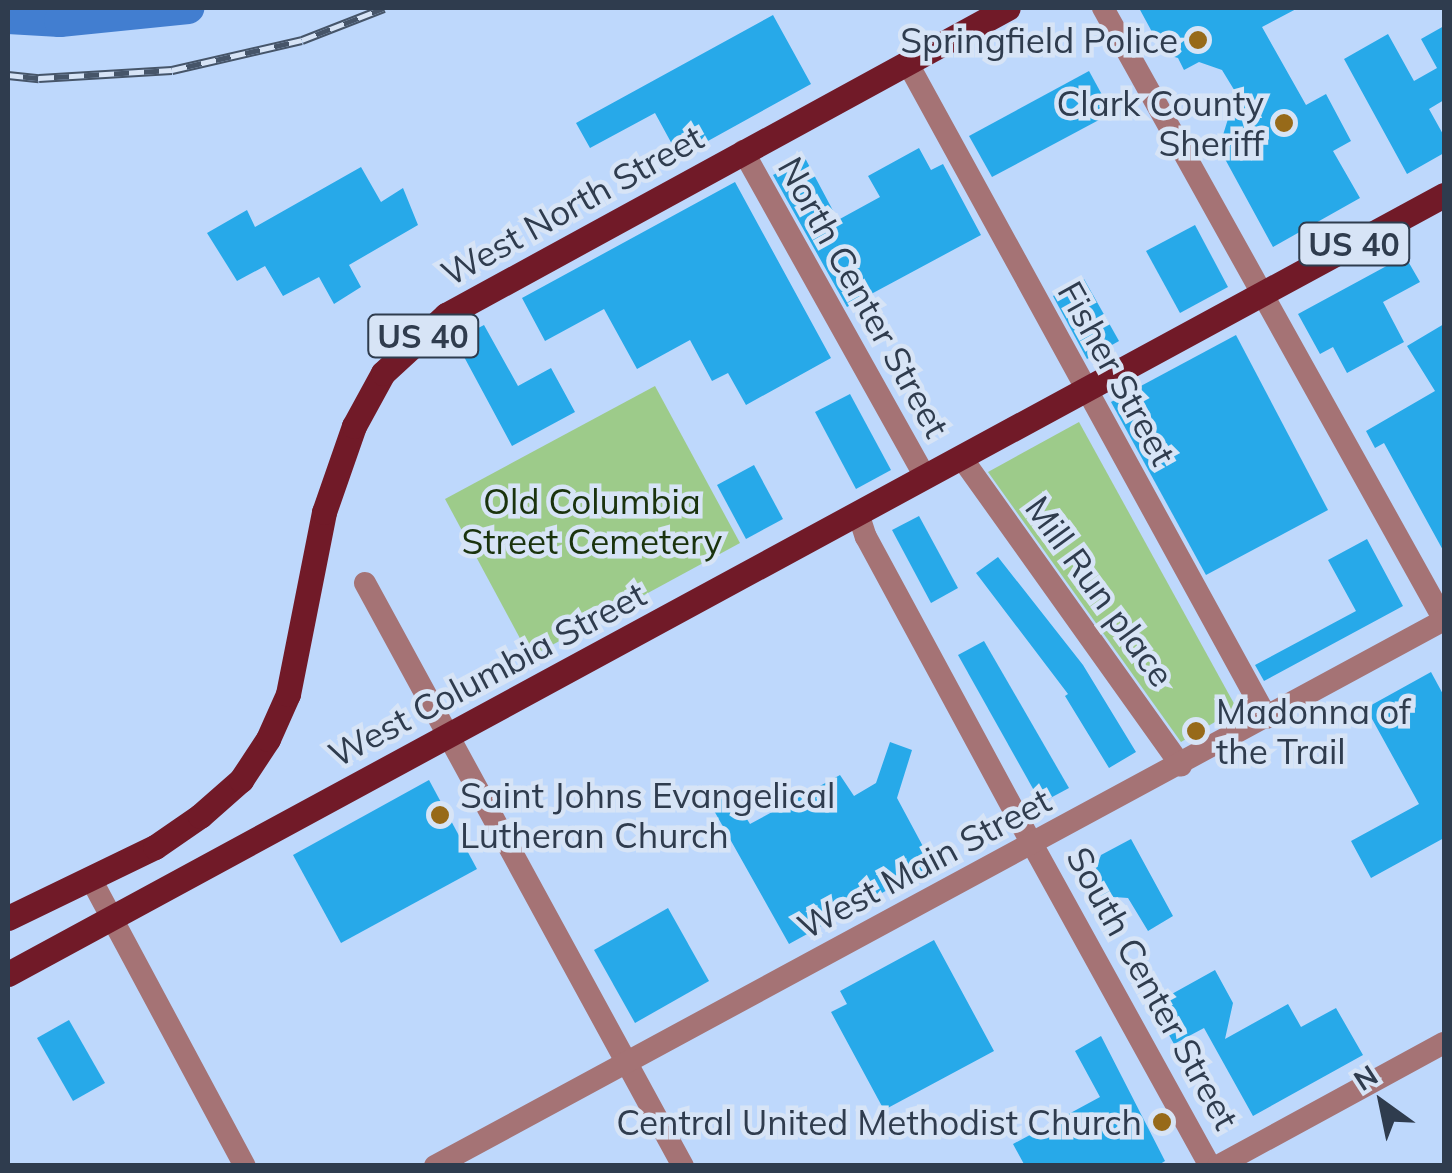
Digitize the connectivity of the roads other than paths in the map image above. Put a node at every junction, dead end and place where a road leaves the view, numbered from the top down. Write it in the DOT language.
graph roads {
  1 [pos="1008,8"];
  2 [pos="1104,8"];
  3 [pos="907,62"];
  4 [pos="743,151"];
  5 [pos="1444,195"];
  6 [pos="1263,294"];
  7 [pos="1086,390"];
  8 [pos="962,457"];
  9 [pos="925,477"];
  10 [pos="858,513"];
  11 [pos="365,583"];
  12 [pos="1444,620"];
  13 [pos="1266,718"];
  14 [pos="447,735"];
  15 [pos="1181,764"];
  16 [pos="1034,845"];
  17 [pos="92,881"];
  18 [pos="8,918"];
  19 [pos="110,918"];
  20 [pos="8,974"];
  21 [pos="1444,1043"];
  22 [pos="626,1061"];
  23 [pos="245,1166"];
  24 [pos="435,1166"];
  25 [pos="683,1166"];
  26 [pos="1210,1166"];
  27 [pos="1218,1166"];
  1 -- 3 [label="main road, West North Street / US 40"];
  2 -- 6 [label="street"];
  3 -- 4 [label="main road, West North Street / US 40"];
  3 -- 7 [label="street, Fisher Street"];
  4 -- 9 [label="street, North Center Street"];
  4 -- 17 [label="main road, West North Street / US 40"];
  5 -- 6 [label="main road, US 40"];
  6 -- 7 [label="main road, West Columbia Street / US 40"];
  6 -- 12 [label="street"];
  7 -- 8 [label="main road, West Columbia Street / US 40"];
  7 -- 13 [label="street, Fisher Street"];
  8 -- 9 [label="main road, West Columbia Street / US 40"];
  8 -- 15 [label="street, Mill Run place"];
  9 -- 10 [label="main road, West Columbia Street / US 40"];
  10 -- 14 [label="main road, West Columbia Street / US 40"];
  10 -- 16 [label="street"];
  11 -- 14 [label="street"];
  12 -- 13 [label="street, West Main Street"];
  13 -- 15 [label="street, West Main Street"];
  14 -- 19 [label="main road, West Columbia Street / US 40"];
  14 -- 22 [label="street"];
  15 -- 16 [label="street, West Main Street"];
  16 -- 22 [label="street, West Main Street"];
  16 -- 26 [label="street, South Center Street"];
  17 -- 18 [label="main road, West North Street / US 40"];
  17 -- 19 [label="street"];
  19 -- 20 [label="main road, West Columbia Street / US 40"];
  19 -- 23 [label="street"];
  21 -- 27 [label="street"];
  22 -- 24 [label="street, West Main Street"];
  22 -- 25 [label="street"];
}
